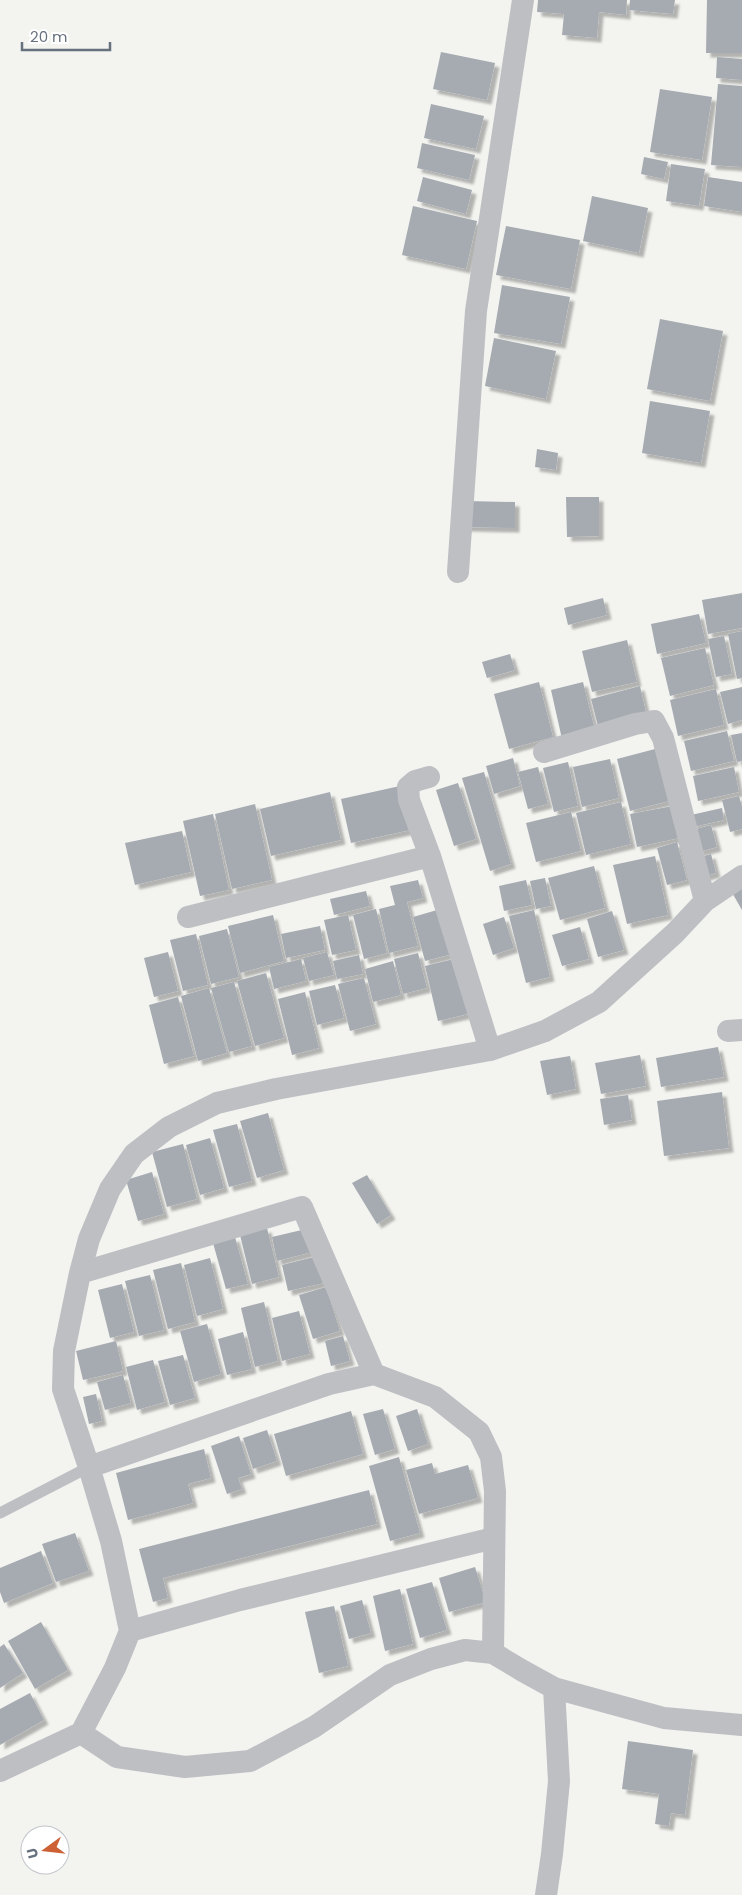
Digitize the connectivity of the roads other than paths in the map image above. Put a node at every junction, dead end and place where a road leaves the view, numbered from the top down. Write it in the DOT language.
graph roads {
  1 [pos="523,0"];
  2 [pos="458,572"];
  3 [pos="544,752"];
  4 [pos="429,777"];
  5 [pos="430,856"];
  6 [pos="742,876"];
  7 [pos="705,901"];
  8 [pos="188,917"];
  9 [pos="490,1050"];
  10 [pos="80,1273"];
  11 [pos="374,1374"];
  12 [pos="90,1467"];
  13 [pos="0,1513"];
  14 [pos="494,1538"];
  15 [pos="130,1632"];
  16 [pos="493,1653"];
  17 [pos="554,1688"];
  18 [pos="742,1725"];
  19 [pos="81,1733"];
  20 [pos="0,1771"];
  21 [pos="546,1895"];
  1 -- 2 [label="street"];
  3 -- 7 [label="street"];
  4 -- 5 [label="street"];
  5 -- 8 [label="street"];
  5 -- 9 [label="street"];
  6 -- 7 [label="street"];
  7 -- 9 [label="street"];
  9 -- 10 [label="street"];
  10 -- 11 [label="street"];
  10 -- 12 [label="street"];
  11 -- 12 [label="street"];
  11 -- 14 [label="street"];
  12 -- 13 [label="lane"];
  12 -- 15 [label="street"];
  14 -- 15 [label="street"];
  14 -- 16 [label="street"];
  15 -- 19 [label="street"];
  16 -- 17 [label="street"];
  16 -- 19 [label="street"];
  17 -- 18 [label="street"];
  17 -- 21 [label="street"];
  19 -- 20 [label="street"];
}
